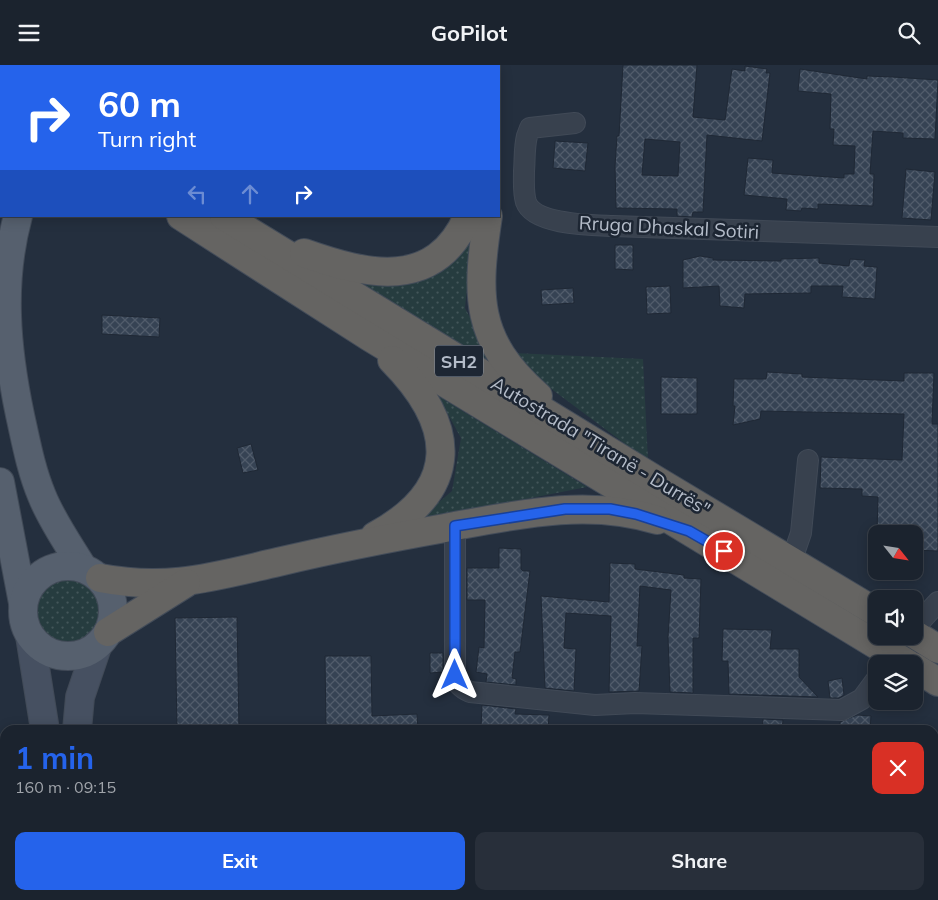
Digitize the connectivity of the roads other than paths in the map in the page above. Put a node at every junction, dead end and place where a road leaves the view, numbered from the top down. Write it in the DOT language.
graph roads {
  1 [pos="575,123"];
  2 [pos="18,217"];
  3 [pos="183,217"];
  4 [pos="225,217"];
  5 [pos="467,217"];
  6 [pos="488,217"];
  7 [pos="938,237"];
  8 [pos="255,249"];
  9 [pos="368,336"];
  10 [pos="808,460"];
  11 [pos="0,482"];
  12 [pos="659,482"];
  13 [pos="455,526"];
  14 [pos="689,531"];
  15 [pos="364,542"];
  16 [pos="791,562"];
  17 [pos="91,573"];
  18 [pos="187,583"];
  19 [pos="938,602"];
  20 [pos="23,603"];
  21 [pos="868,607"];
  22 [pos="923,618"];
  23 [pos="30,636"];
  24 [pos="103,638"];
  25 [pos="923,640"];
  26 [pos="938,649"];
  27 [pos="890,655"];
  28 [pos="923,674"];
  29 [pos="938,682"];
  30 [pos="868,691"];
  31 [pos="44,725"];
  32 [pos="77,725"];
  1 -- 7 [label="street, Rruga Dhaskal Sotiri"];
  2 -- 17 [label="main road"];
  3 -- 8 [label="highway, Autostrada \"Tiranë - Durrës\" / SH2"];
  4 -- 8 [label="highway, Autostrada \"Tiranë - Durrës\" / SH2"];
  5 -- 8 [label="highway"];
  6 -- 12 [label="highway"];
  8 -- 9 [label="highway, Autostrada \"Tiranë - Durrës\" / SH2"];
  8 -- 12 [label="highway, Autostrada \"Tiranë - Durrës\" / SH2"];
  9 -- 14 [label="highway, Autostrada \"Tiranë - Durrës\" / SH2"];
  9 -- 15 [label="highway"];
  10 -- 16 [label="street"];
  11 -- 20 [label="main road"];
  12 -- 16 [label="highway, Autostrada \"Tiranë - Durrës\" / SH2"];
  13 -- 14 [label="highway"];
  13 -- 15 [label="highway"];
  13 -- 30 [label="street"];
  14 -- 27 [label="highway, Autostrada \"Tiranë - Durrës\" / SH2"];
  15 -- 18 [label="highway"];
  16 -- 21 [label="highway, Autostrada \"Tiranë - Durrës\" / SH2"];
  17 -- 18 [label="highway"];
  17 -- 20 [label="main road"];
  17 -- 24 [label="main road"];
  18 -- 24 [label="highway"];
  19 -- 22 [label="street"];
  20 -- 23 [label="main road"];
  23 -- 24 [label="main road"];
  23 -- 31 [label="main road"];
  24 -- 32 [label="main road"];
  25 -- 26 [label="highway"];
  28 -- 29 [label="highway, Autostrada \"Tiranë - Durrës\" / SH2"];
}
